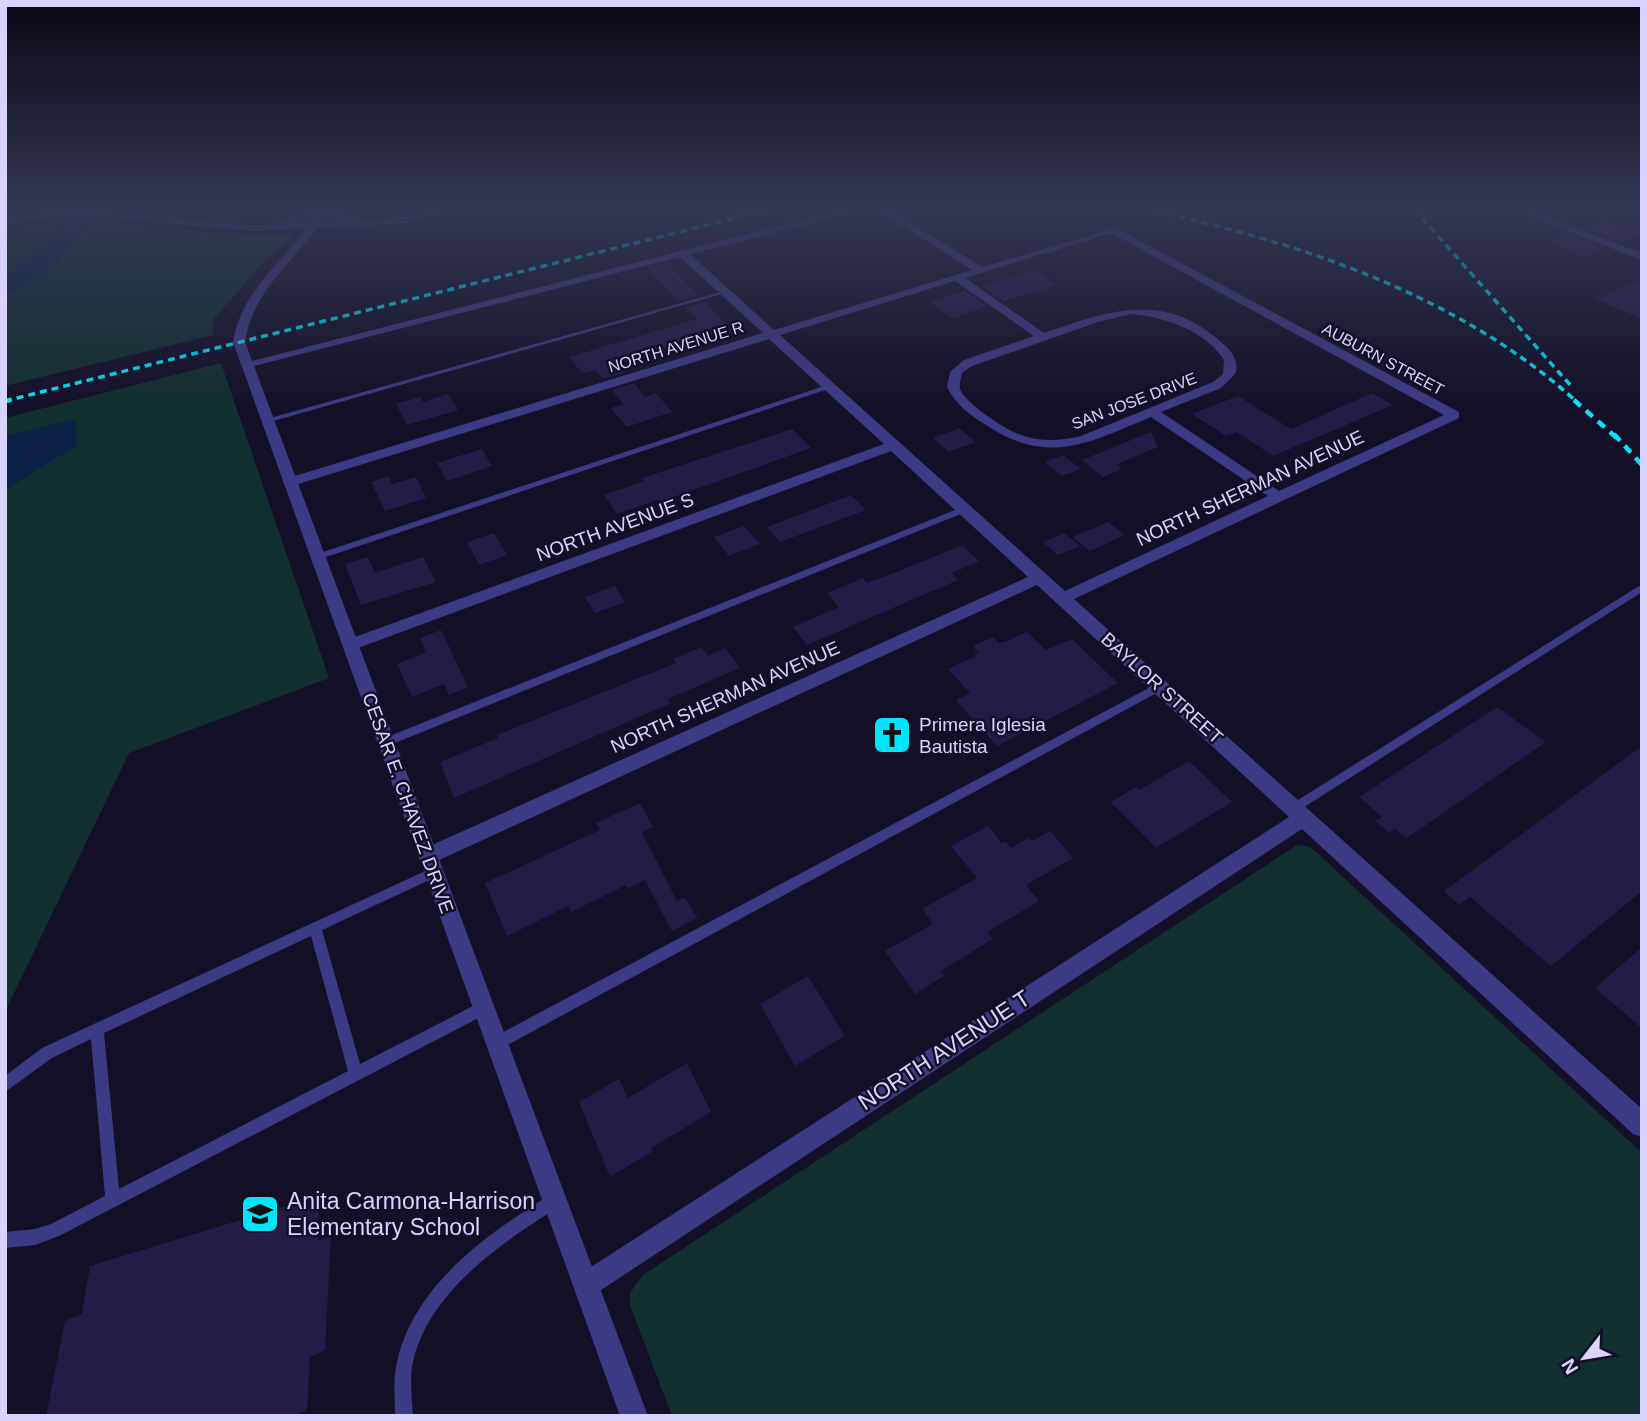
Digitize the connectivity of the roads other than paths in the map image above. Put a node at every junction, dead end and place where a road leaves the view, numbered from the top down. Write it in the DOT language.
graph roads {
  1 [pos="272,275"];
  2 [pos="590,275"];
  3 [pos="707,275"];
  4 [pos="962,275"];
  5 [pos="1196,275"];
  6 [pos="956,277"];
  7 [pos="726,292"];
  8 [pos="773,335"];
  9 [pos="1043,337"];
  10 [pos="246,364"];
  11 [pos="830,387"];
  12 [pos="1152,412"];
  13 [pos="1454,415"];
  14 [pos="267,420"];
  15 [pos="894,445"];
  16 [pos="290,482"];
  17 [pos="1280,498"];
  18 [pos="965,509"];
  19 [pos="317,557"];
  20 [pos="1041,577"];
  21 [pos="1639,589"];
  22 [pos="1063,598"];
  23 [pos="350,645"];
  24 [pos="1160,686"];
  25 [pos="386,742"];
  26 [pos="1299,813"];
  27 [pos="431,864"];
  28 [pos="315,928"];
  29 [pos="484,1008"];
  30 [pos="97,1030"];
  31 [pos="496,1043"];
  32 [pos="356,1074"];
  33 [pos="5,1086"];
  34 [pos="1642,1125"];
  35 [pos="113,1201"];
  36 [pos="555,1201"];
  37 [pos="5,1240"];
  38 [pos="586,1285"];
  39 [pos="404,1416"];
  40 [pos="634,1416"];
  1 -- 10 [label="street, CESAR E. CHAVEZ DRIVE"];
  2 -- 10 [label="street"];
  3 -- 7 [label="street, BAYLOR STREET"];
  4 -- 6 [label="street, NORTH AVENUE R"];
  5 -- 13 [label="street, AUBURN STREET"];
  6 -- 8 [label="street, NORTH AVENUE R"];
  6 -- 9 [label="street"];
  7 -- 8 [label="street, BAYLOR STREET"];
  7 -- 14 [label="lane"];
  8 -- 11 [label="street, BAYLOR STREET"];
  8 -- 16 [label="street, NORTH AVENUE R"];
  9 -- 12 [label="street, SAN JOSE DRIVE"];
  9 -- 12 [label="street, SAN JOSE DRIVE"];
  10 -- 14 [label="street, CESAR E. CHAVEZ DRIVE"];
  11 -- 15 [label="street, BAYLOR STREET"];
  11 -- 19 [label="lane"];
  12 -- 17 [label="street"];
  13 -- 17 [label="street, NORTH SHERMAN AVENUE"];
  14 -- 16 [label="street, CESAR E. CHAVEZ DRIVE"];
  15 -- 18 [label="street, BAYLOR STREET"];
  15 -- 23 [label="street, NORTH AVENUE S"];
  16 -- 19 [label="street, CESAR E. CHAVEZ DRIVE"];
  17 -- 22 [label="street, NORTH SHERMAN AVENUE"];
  18 -- 20 [label="street, BAYLOR STREET"];
  18 -- 25 [label="lane"];
  19 -- 23 [label="street, CESAR E. CHAVEZ DRIVE"];
  20 -- 22 [label="street, BAYLOR STREET"];
  20 -- 27 [label="street, NORTH SHERMAN AVENUE"];
  21 -- 26 [label="lane"];
  22 -- 24 [label="street, BAYLOR STREET"];
  23 -- 25 [label="street, CESAR E. CHAVEZ DRIVE"];
  24 -- 26 [label="street, BAYLOR STREET"];
  24 -- 31 [label="lane"];
  25 -- 27 [label="street, CESAR E. CHAVEZ DRIVE"];
  26 -- 34 [label="street, BAYLOR STREET"];
  26 -- 38 [label="street, NORTH AVENUE T"];
  27 -- 28 [label="lane"];
  27 -- 29 [label="street, CESAR E. CHAVEZ DRIVE"];
  28 -- 30 [label="lane"];
  28 -- 32 [label="lane"];
  29 -- 31 [label="street, CESAR E. CHAVEZ DRIVE"];
  29 -- 32 [label="lane"];
  30 -- 33 [label="lane"];
  30 -- 35 [label="lane"];
  31 -- 36 [label="street, CESAR E. CHAVEZ DRIVE"];
  32 -- 35 [label="lane"];
  35 -- 37 [label="lane"];
  36 -- 38 [label="street, CESAR E. CHAVEZ DRIVE"];
  36 -- 39 [label="lane"];
  38 -- 40 [label="street, CESAR E. CHAVEZ DRIVE"];
}
